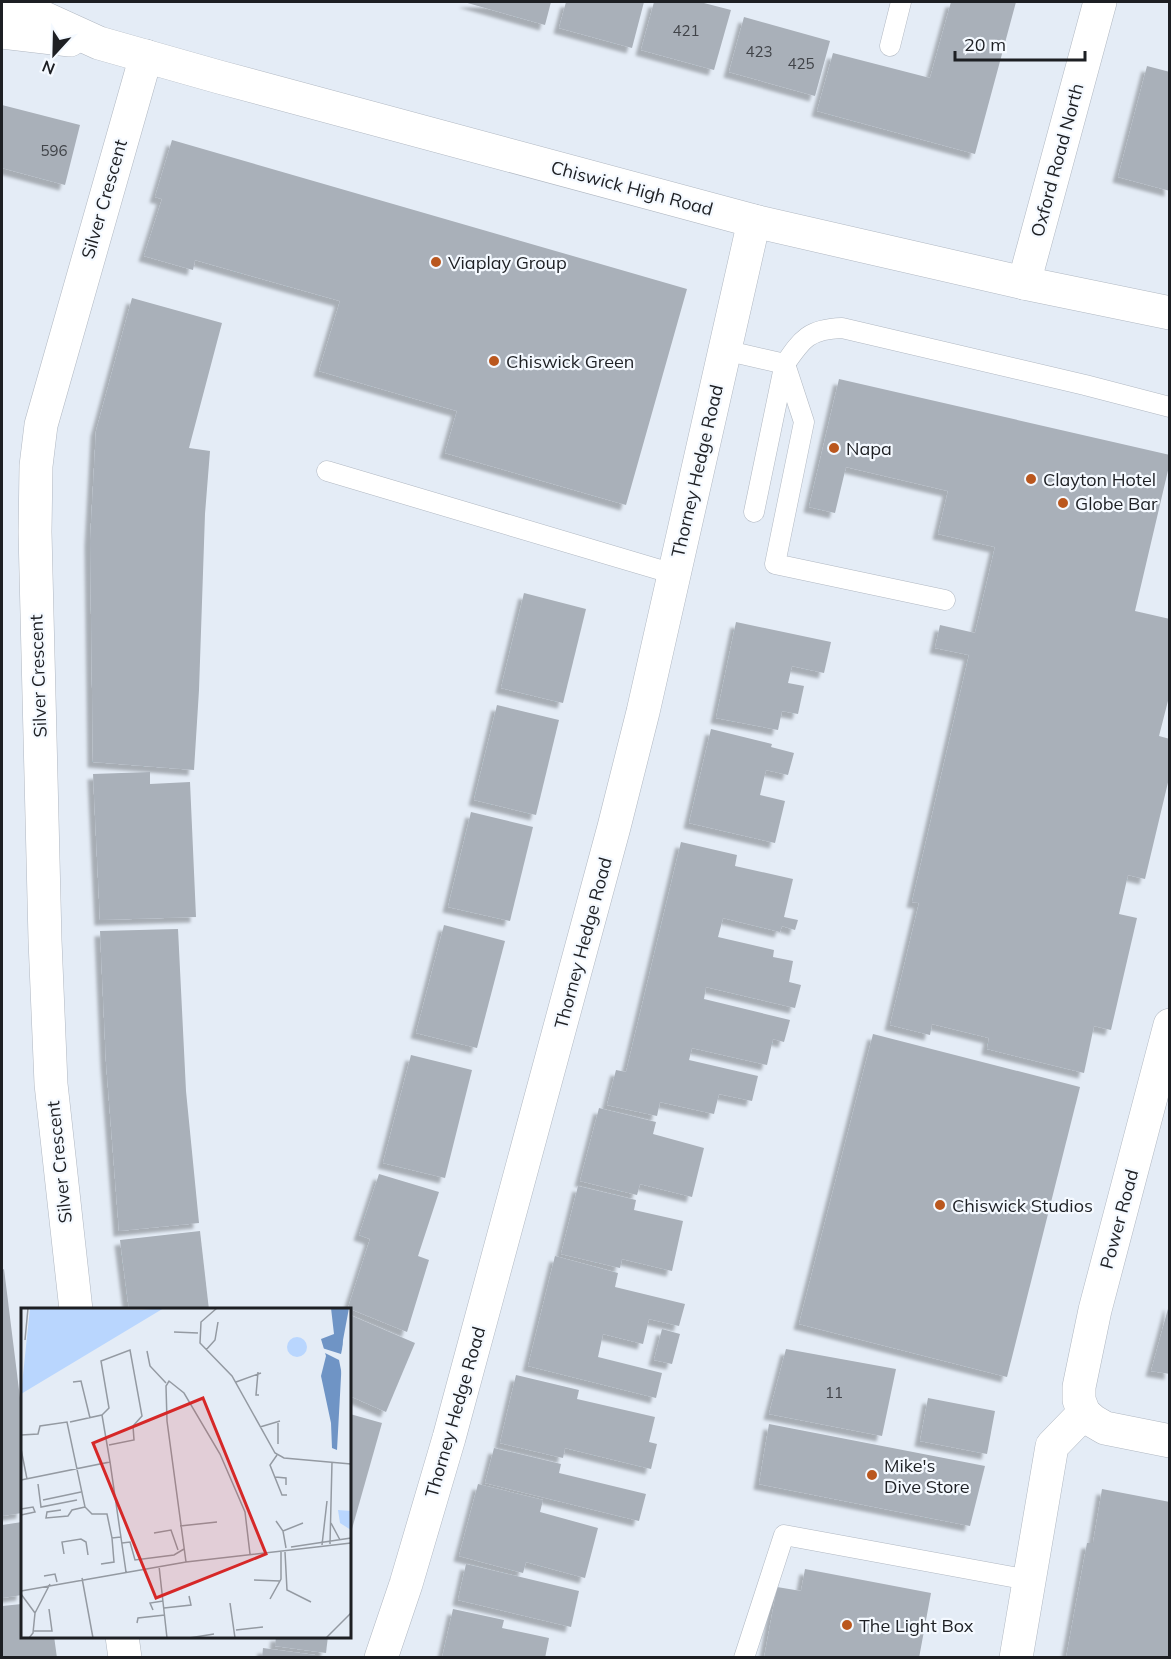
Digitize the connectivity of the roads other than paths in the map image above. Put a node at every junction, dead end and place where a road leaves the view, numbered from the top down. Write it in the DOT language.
graph roads {
  1 [pos="9,2"];
  2 [pos="901,2"];
  3 [pos="1100,2"];
  4 [pos="2,32"];
  5 [pos="99,43"];
  6 [pos="890,46"];
  7 [pos="146,57"];
  8 [pos="754,221"];
  9 [pos="1024,283"];
  10 [pos="1170,313"];
  11 [pos="724,350"];
  12 [pos="785,364"];
  13 [pos="1170,407"];
  14 [pos="327,471"];
  15 [pos="754,512"];
  16 [pos="674,574"];
  17 [pos="945,600"];
  18 [pos="1170,1025"];
  19 [pos="76,1308"];
  20 [pos="1084,1413"];
  21 [pos="1170,1441"];
  22 [pos="1029,1580"];
  23 [pos="122,1638"];
  24 [pos="125,1658"];
  25 [pos="381,1658"];
  26 [pos="744,1658"];
  27 [pos="1016,1658"];
  1 -- 5 [label="street, Chiswick High Road"];
  2 -- 6 [label="lane"];
  3 -- 9 [label="street, Oxford Road North"];
  4 -- 5 [label="street, Chiswick High Road"];
  5 -- 7 [label="street, Chiswick High Road"];
  7 -- 8 [label="street, Chiswick High Road"];
  7 -- 19 [label="street, Silver Crescent"];
  8 -- 9 [label="street, Chiswick High Road"];
  8 -- 11 [label="street, Thorney Hedge Road"];
  9 -- 10 [label="street, Chiswick High Road"];
  11 -- 12 [label="lane"];
  11 -- 16 [label="street, Thorney Hedge Road"];
  12 -- 13 [label="lane"];
  12 -- 15 [label="lane"];
  12 -- 17 [label="lane"];
  14 -- 16 [label="lane"];
  16 -- 25 [label="street, Thorney Hedge Road"];
  18 -- 20 [label="street, Power Road"];
  20 -- 21 [label="street"];
  20 -- 22 [label="street"];
  22 -- 26 [label="lane"];
  22 -- 27 [label="street"];
  23 -- 24 [label="street"];
}
